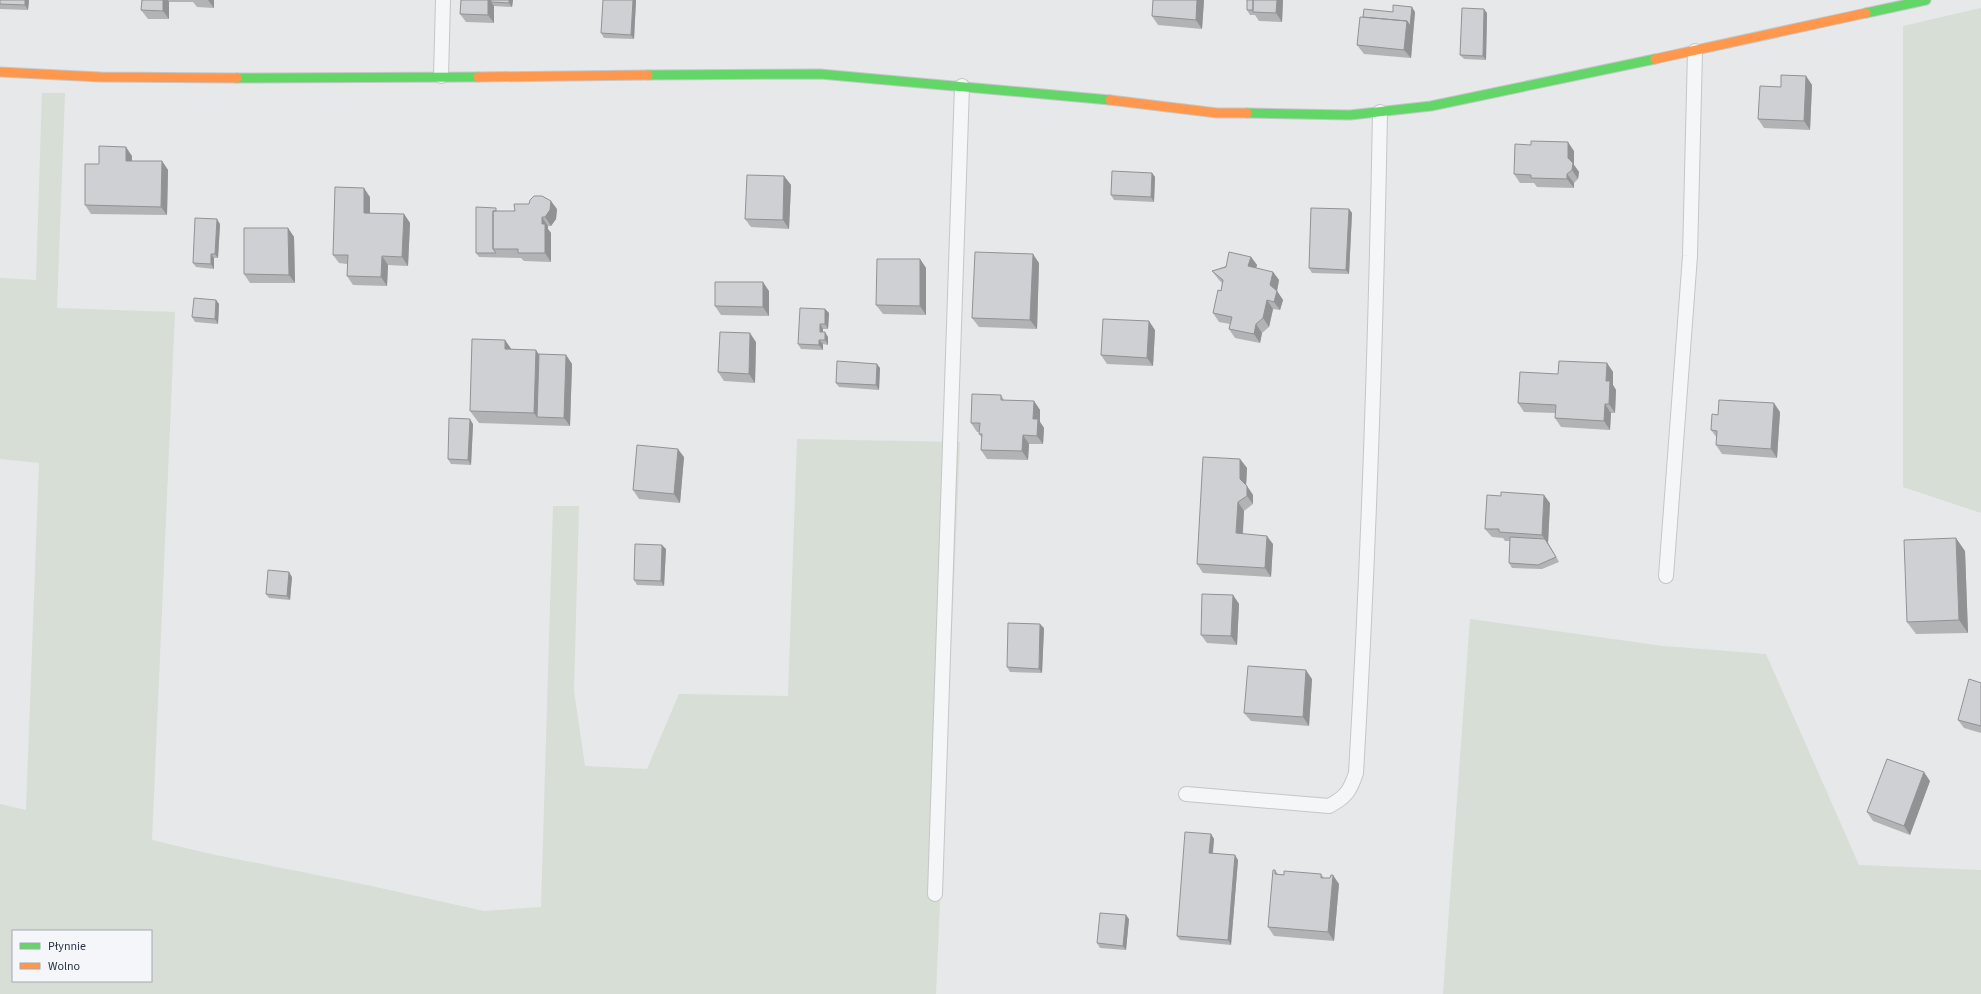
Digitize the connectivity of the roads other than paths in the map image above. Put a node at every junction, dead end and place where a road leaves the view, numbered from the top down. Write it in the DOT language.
graph roads {
  1 [pos="443,0"];
  2 [pos="1926,0"];
  3 [pos="1695,51"];
  4 [pos="0,72"];
  5 [pos="441,76"];
  6 [pos="962,86"];
  7 [pos="1380,112"];
  8 [pos="1666,576"];
  9 [pos="1186,794"];
  10 [pos="934,894"];
  1 -- 5 [label="lane"];
  2 -- 3 [label="street"];
  3 -- 7 [label="street"];
  3 -- 8 [label="lane"];
  4 -- 5 [label="street"];
  5 -- 6 [label="street"];
  6 -- 7 [label="street"];
  6 -- 10 [label="lane"];
  7 -- 9 [label="lane"];
}
